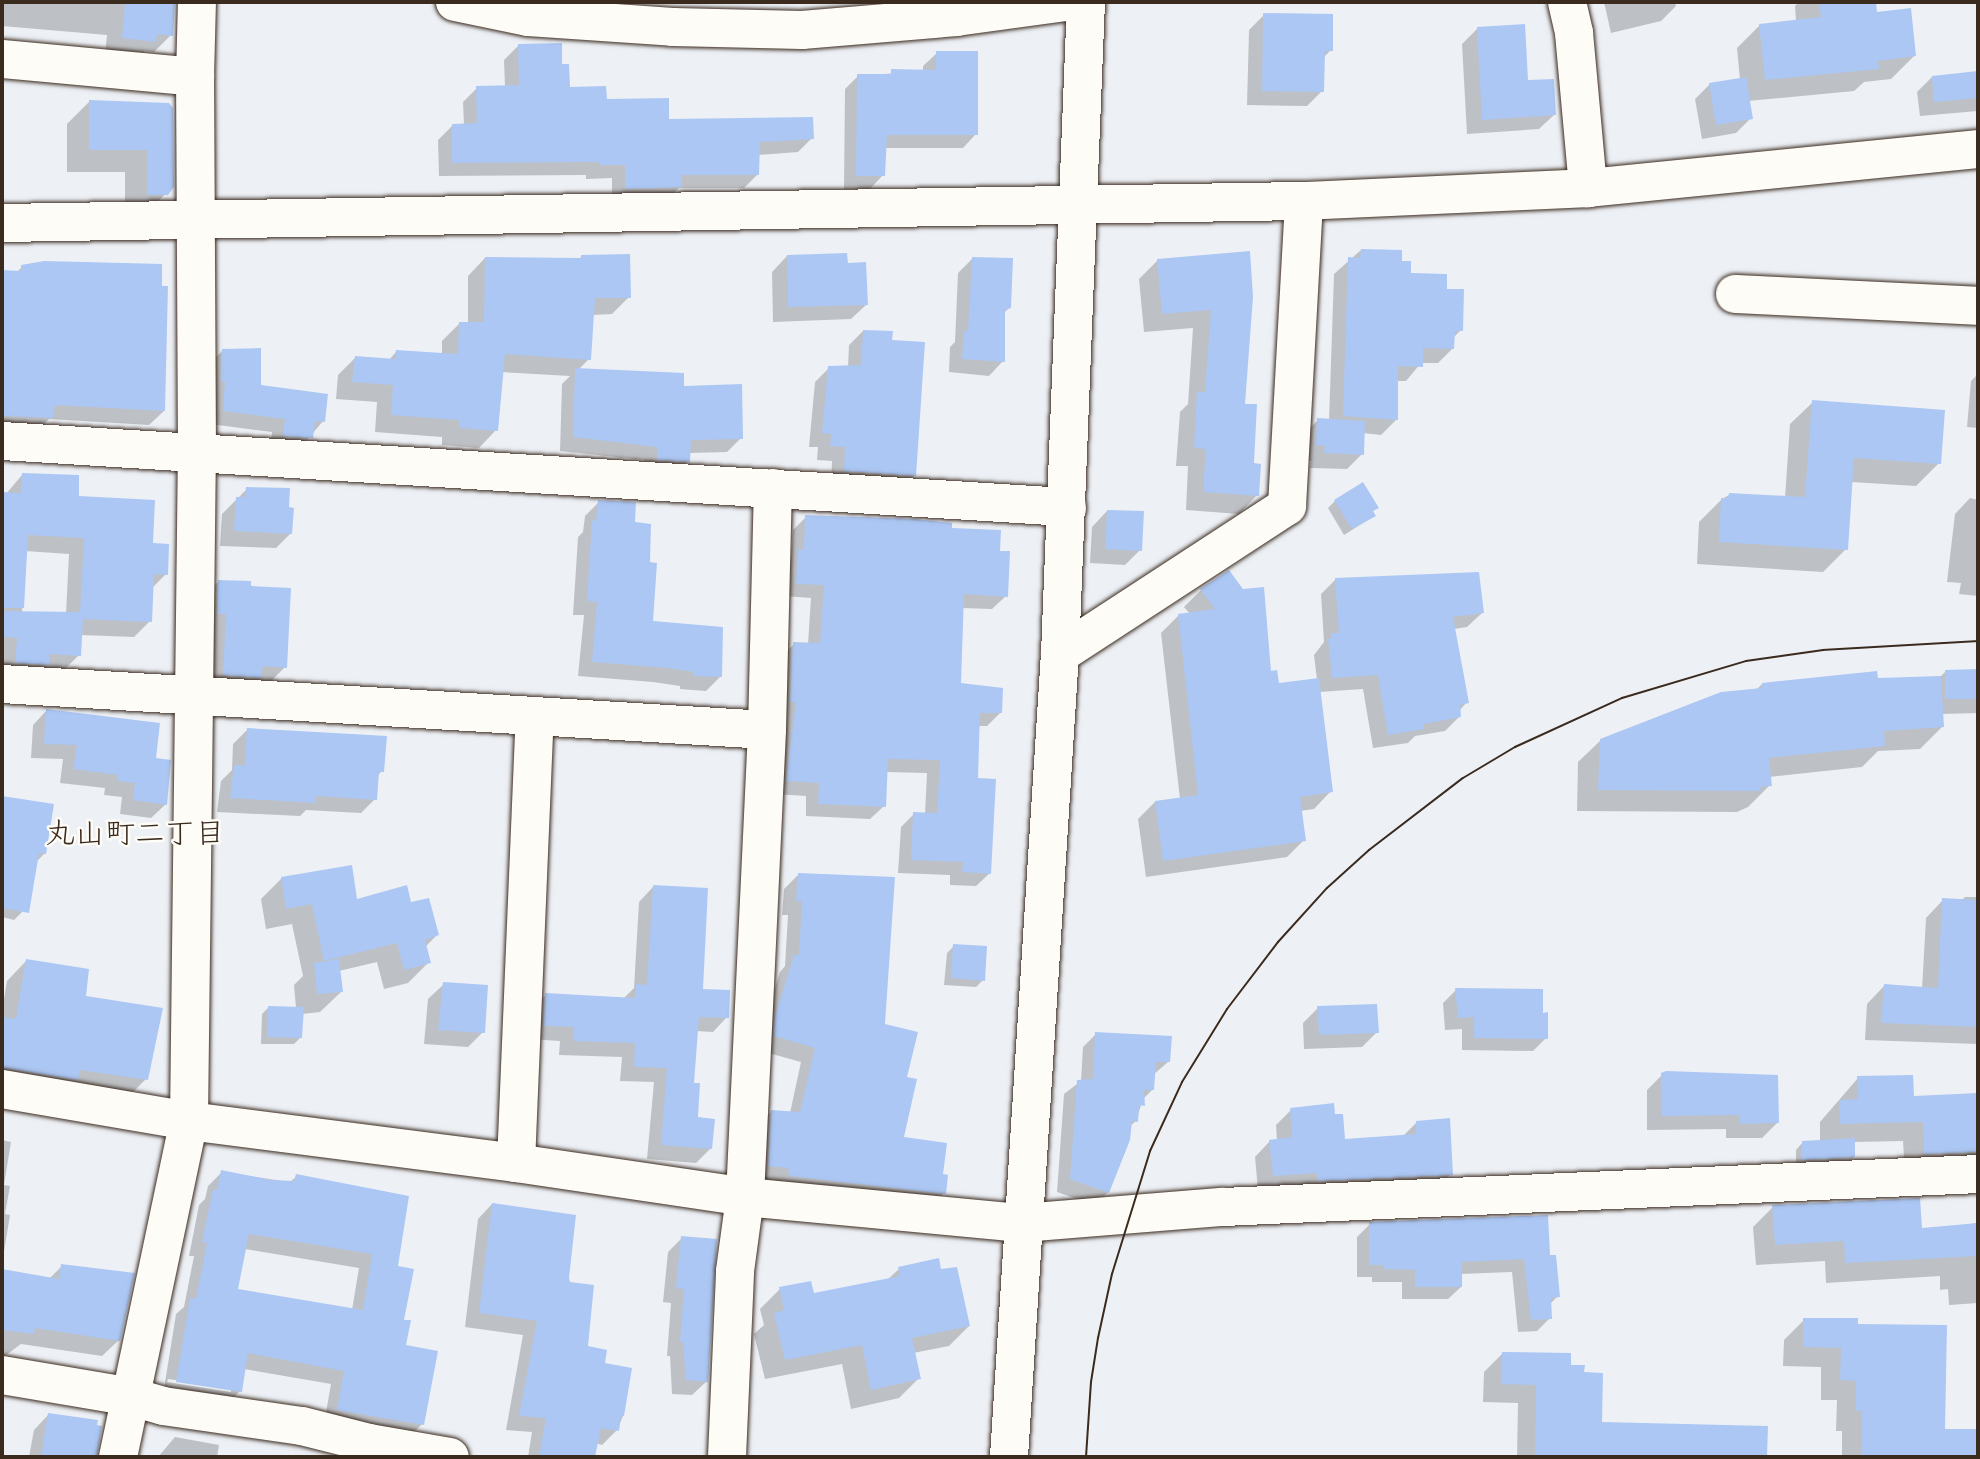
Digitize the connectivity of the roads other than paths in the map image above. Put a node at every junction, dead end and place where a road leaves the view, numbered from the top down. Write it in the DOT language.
graph roads {
  1 [pos="197,2"];
  2 [pos="455,2"];
  3 [pos="1066,2"];
  4 [pos="1086,2"];
  5 [pos="1567,2"];
  6 [pos="2,59"];
  7 [pos="195,77"];
  8 [pos="1978,149"];
  9 [pos="1588,188"];
  10 [pos="1304,201"];
  11 [pos="1080,203"];
  12 [pos="195,218"];
  13 [pos="2,223"];
  14 [pos="1735,294"];
  15 [pos="1978,306"];
  16 [pos="2,441"];
  17 [pos="197,451"];
  18 [pos="773,488"];
  19 [pos="1067,507"];
  20 [pos="1060,654"];
  21 [pos="2,684"];
  22 [pos="193,696"];
  23 [pos="535,718"];
  24 [pos="767,730"];
  25 [pos="2,1089"];
  26 [pos="189,1121"];
  27 [pos="516,1163"];
  28 [pos="1978,1174"];
  29 [pos="745,1197"];
  30 [pos="1022,1223"];
  31 [pos="2,1375"];
  32 [pos="132,1397"];
  33 [pos="118,1457"];
  34 [pos="450,1457"];
  35 [pos="727,1457"];
  36 [pos="1009,1457"];
  1 -- 7 [label="street"];
  2 -- 3 [label="street"];
  4 -- 11 [label="street"];
  5 -- 9 [label="street"];
  6 -- 7 [label="street"];
  7 -- 12 [label="street"];
  8 -- 9 [label="street"];
  9 -- 10 [label="street"];
  10 -- 11 [label="street"];
  10 -- 20 [label="street"];
  11 -- 12 [label="street"];
  11 -- 19 [label="street"];
  12 -- 13 [label="street"];
  12 -- 17 [label="street"];
  14 -- 15 [label="street"];
  16 -- 17 [label="street"];
  17 -- 18 [label="street"];
  17 -- 22 [label="street"];
  18 -- 19 [label="street"];
  18 -- 24 [label="street"];
  19 -- 20 [label="street"];
  20 -- 30 [label="street"];
  21 -- 22 [label="street"];
  22 -- 23 [label="street"];
  22 -- 26 [label="street"];
  23 -- 24 [label="street"];
  23 -- 27 [label="street"];
  24 -- 29 [label="street"];
  25 -- 26 [label="street"];
  26 -- 27 [label="street"];
  26 -- 32 [label="street"];
  27 -- 29 [label="street"];
  28 -- 30 [label="street"];
  29 -- 30 [label="street"];
  29 -- 35 [label="street"];
  30 -- 36 [label="street"];
  31 -- 32 [label="street"];
  32 -- 33 [label="street"];
  32 -- 34 [label="street"];
}
